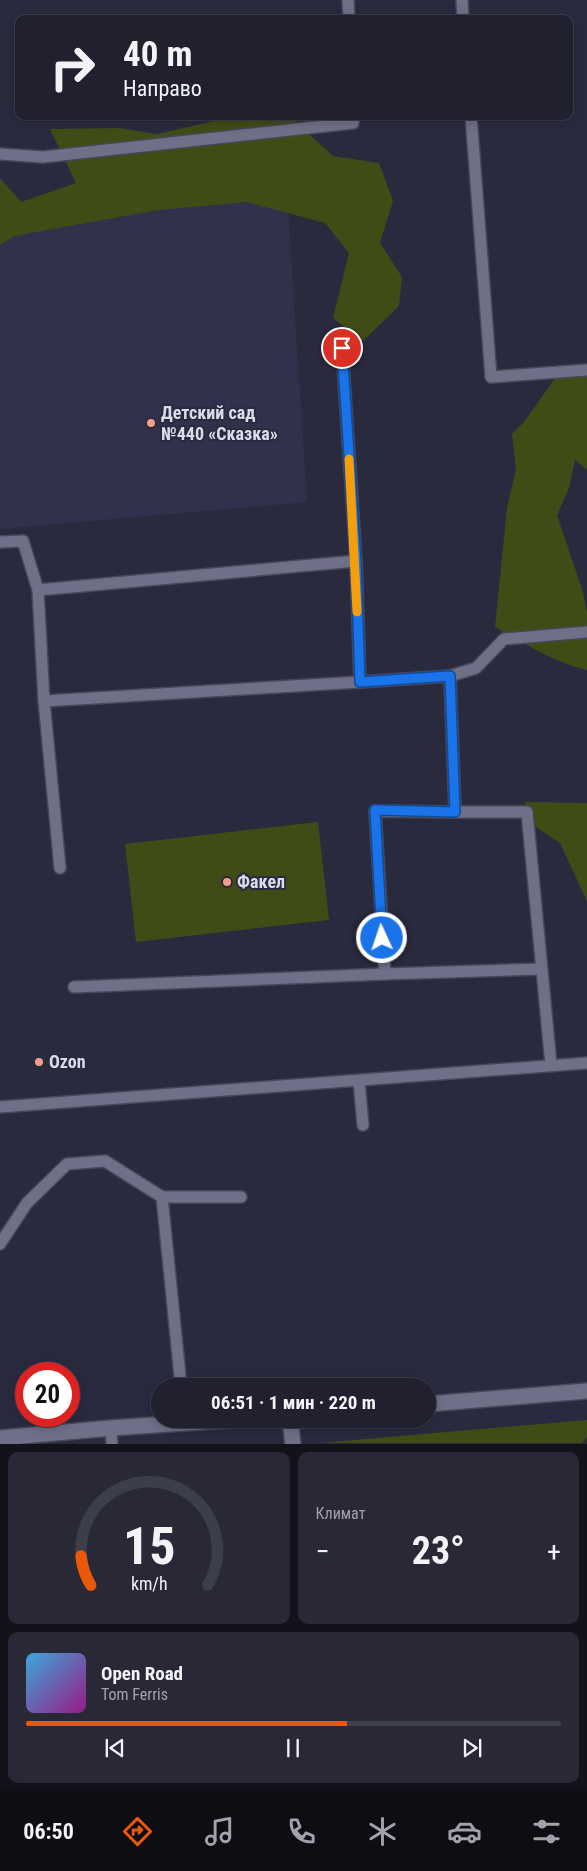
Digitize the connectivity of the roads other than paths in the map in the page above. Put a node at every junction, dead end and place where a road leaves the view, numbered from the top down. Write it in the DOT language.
graph roads {
  1 [pos="348,0"];
  2 [pos="462,0"];
  3 [pos="349,15"];
  4 [pos="463,15"];
  5 [pos="353,120"];
  6 [pos="471,120"];
  7 [pos="0,154"];
  8 [pos="342,348"];
  9 [pos="587,370"];
  10 [pos="0,542"];
  11 [pos="356,562"];
  12 [pos="38,590"];
  13 [pos="587,632"];
  14 [pos="450,676"];
  15 [pos="360,682"];
  16 [pos="44,701"];
  17 [pos="455,812"];
  18 [pos="60,868"];
  19 [pos="541,969"];
  20 [pos="385,974"];
  21 [pos="74,988"];
  22 [pos="587,1063"];
  23 [pos="551,1066"];
  24 [pos="359,1081"];
  25 [pos="0,1107"];
  26 [pos="363,1124"];
  27 [pos="162,1197"];
  28 [pos="241,1198"];
  29 [pos="0,1244"];
  30 [pos="180,1378"];
  31 [pos="587,1391"];
  32 [pos="436,1403"];
  33 [pos="151,1424"];
  34 [pos="111,1428"];
  35 [pos="291,1428"];
  36 [pos="0,1438"];
  37 [pos="112,1444"];
  38 [pos="292,1444"];
  1 -- 3 [label="lane"];
  2 -- 4 [label="lane"];
  5 -- 7 [label="lane"];
  6 -- 9 [label="lane"];
  8 -- 11 [label="lane"];
  10 -- 12 [label="lane"];
  11 -- 12 [label="lane"];
  11 -- 15 [label="lane"];
  12 -- 16 [label="lane"];
  13 -- 14 [label="lane"];
  14 -- 15 [label="lane"];
  14 -- 17 [label="lane"];
  15 -- 16 [label="lane"];
  16 -- 18 [label="lane"];
  17 -- 19 [label="lane"];
  17 -- 20 [label="lane"];
  19 -- 20 [label="lane"];
  19 -- 23 [label="lane"];
  20 -- 21 [label="lane"];
  22 -- 23 [label="lane"];
  23 -- 24 [label="lane"];
  24 -- 25 [label="lane"];
  24 -- 26 [label="lane"];
  27 -- 28 [label="lane"];
  27 -- 29 [label="lane"];
  27 -- 30 [label="lane"];
  31 -- 32 [label="street"];
  33 -- 34 [label="street"];
  34 -- 36 [label="street"];
  34 -- 37 [label="lane"];
  35 -- 38 [label="street"];
}
